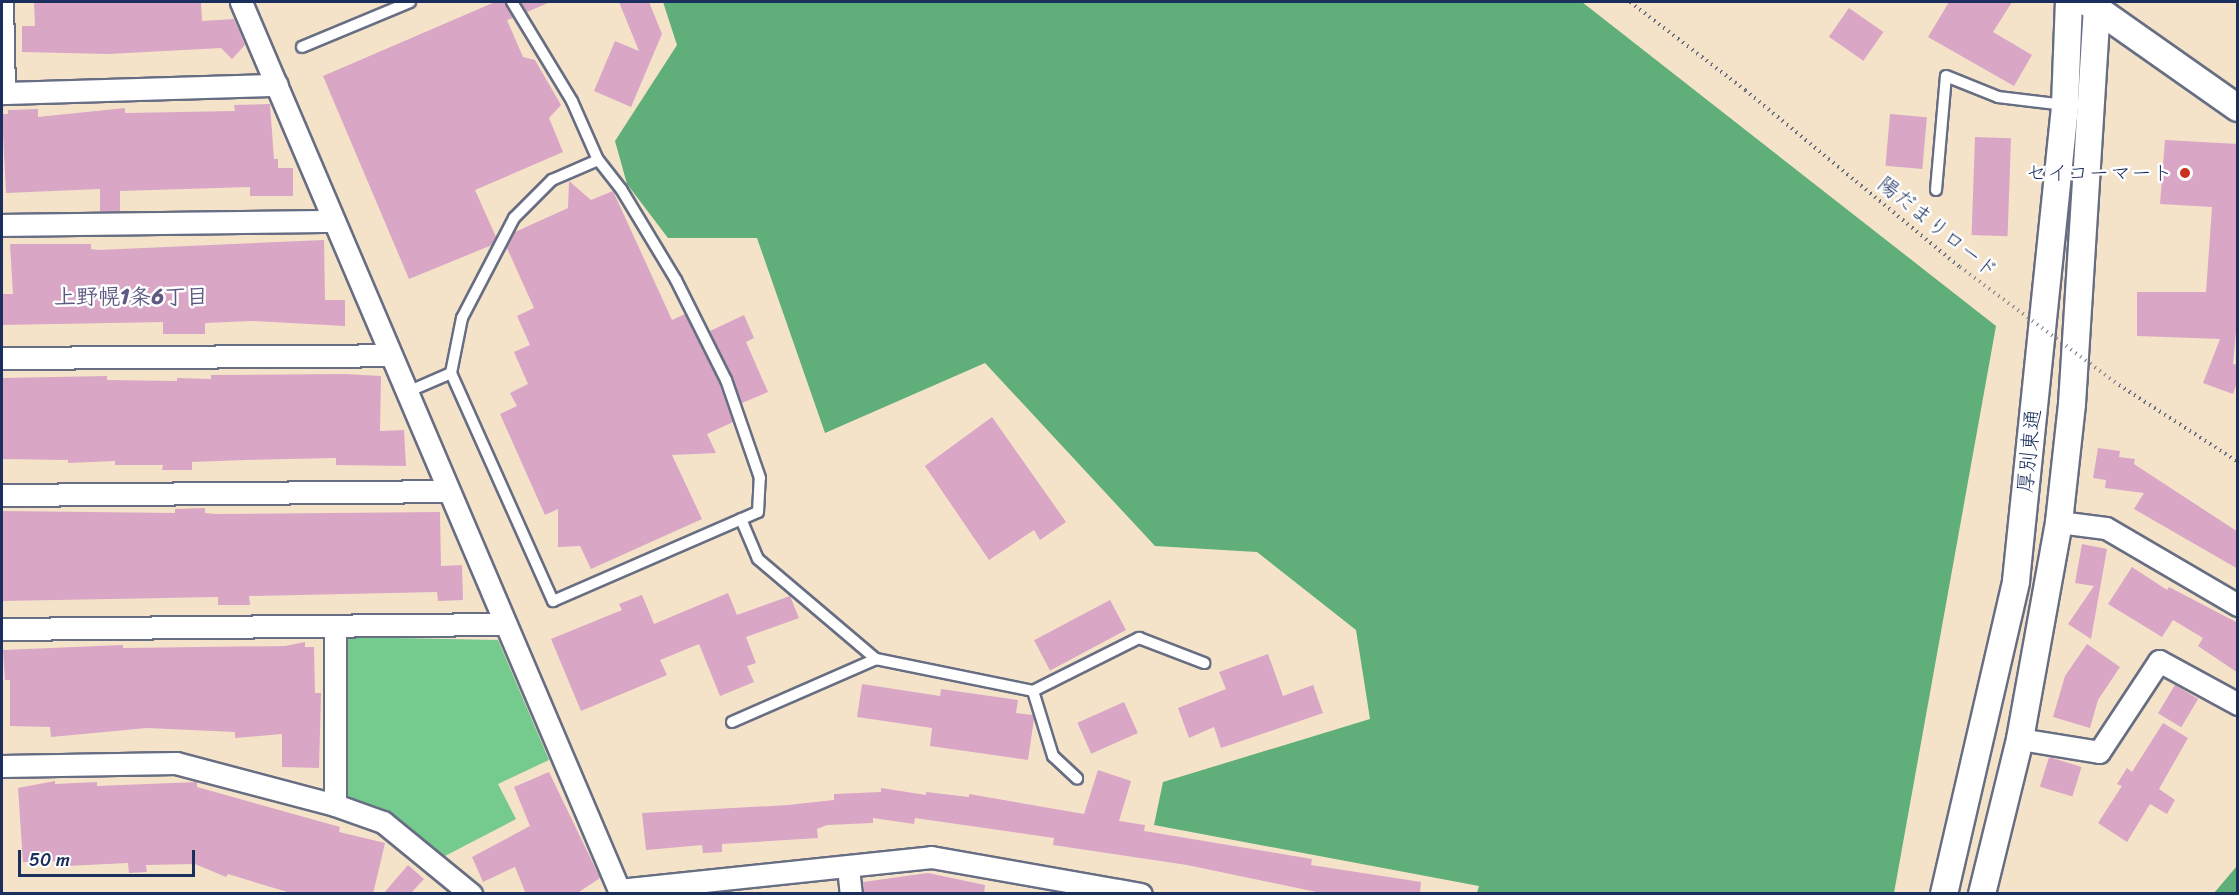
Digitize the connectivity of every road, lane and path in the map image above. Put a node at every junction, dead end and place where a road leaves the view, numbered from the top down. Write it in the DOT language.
graph roads {
  1 [pos="2,2"];
  2 [pos="241,2"];
  3 [pos="410,2"];
  4 [pos="512,2"];
  5 [pos="1630,2"];
  6 [pos="2069,2"];
  7 [pos="2094,3"];
  8 [pos="302,47"];
  9 [pos="277,85"];
  10 [pos="3,93"];
  11 [pos="2065,105"];
  12 [pos="2238,108"];
  13 [pos="598,160"];
  14 [pos="1935,190"];
  15 [pos="333,221"];
  16 [pos="2,225"];
  17 [pos="389,355"];
  18 [pos="2,358"];
  19 [pos="451,373"];
  20 [pos="405,393"];
  21 [pos="2238,462"];
  22 [pos="448,491"];
  23 [pos="2,495"];
  24 [pos="741,519"];
  25 [pos="2059,522"];
  26 [pos="2238,605"];
  27 [pos="504,624"];
  28 [pos="335,626"];
  29 [pos="2,629"];
  30 [pos="876,659"];
  31 [pos="1204,663"];
  32 [pos="1033,691"];
  33 [pos="2238,704"];
  34 [pos="732,722"];
  35 [pos="2020,739"];
  36 [pos="2,766"];
  37 [pos="1077,778"];
  38 [pos="335,805"];
  39 [pos="848,867"];
  40 [pos="471,894"];
  41 [pos="851,894"];
  42 [pos="1141,894"];
  43 [pos="1944,894"];
  44 [pos="1982,894"];
  1 -- 10 [label="street"];
  2 -- 9 [label="street"];
  3 -- 8 [label="lane"];
  4 -- 13 [label="lane"];
  5 -- 21 [label="path, 陽だまりロード, bridge"];
  6 -- 11 [label="street, 厚別東通"];
  7 -- 12 [label="street"];
  7 -- 25 [label="street, 厚別東通"];
  9 -- 10 [label="street"];
  9 -- 15 [label="street"];
  11 -- 14 [label="lane"];
  11 -- 43 [label="street, 厚別東通"];
  13 -- 19 [label="lane"];
  13 -- 24 [label="lane"];
  15 -- 16 [label="street"];
  15 -- 17 [label="street"];
  17 -- 18 [label="street"];
  17 -- 20 [label="street"];
  19 -- 20 [label="lane"];
  19 -- 24 [label="lane"];
  20 -- 22 [label="street"];
  22 -- 23 [label="street"];
  22 -- 27 [label="street"];
  24 -- 30 [label="lane"];
  25 -- 26 [label="street"];
  25 -- 35 [label="street, 厚別東通"];
  27 -- 28 [label="street"];
  27 -- 39 [label="street"];
  28 -- 29 [label="street"];
  28 -- 38 [label="street"];
  30 -- 32 [label="lane"];
  30 -- 34 [label="lane"];
  31 -- 32 [label="lane"];
  32 -- 37 [label="lane"];
  33 -- 35 [label="street"];
  35 -- 44 [label="street, 厚別東通"];
  36 -- 38 [label="street"];
  38 -- 40 [label="street"];
  39 -- 41 [label="street"];
  39 -- 42 [label="street"];
}
